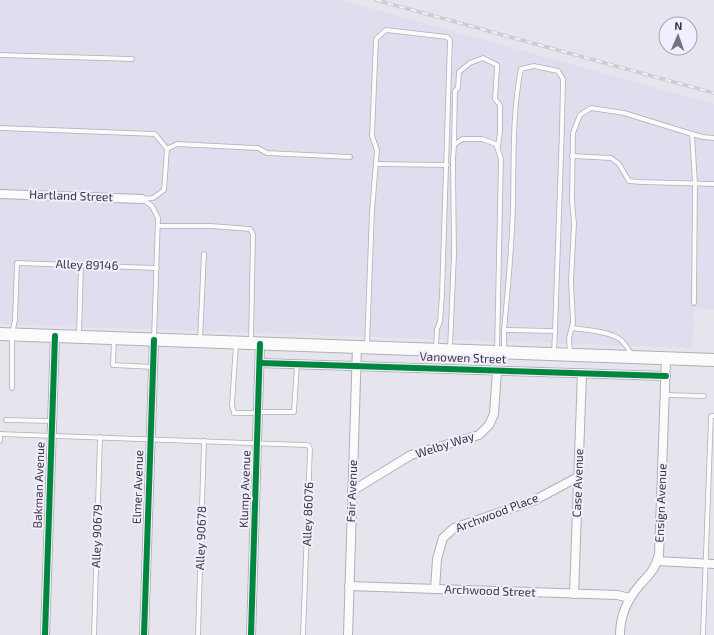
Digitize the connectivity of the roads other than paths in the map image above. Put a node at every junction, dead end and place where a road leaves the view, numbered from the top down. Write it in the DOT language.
graph roads {
  1 [pos="0,55"];
  2 [pos="132,59"];
  3 [pos="0,128"];
  4 [pos="692,134"];
  5 [pos="714,138"];
  6 [pos="454,145"];
  7 [pos="498,147"];
  8 [pos="167,149"];
  9 [pos="572,156"];
  10 [pos="350,157"];
  11 [pos="376,164"];
  12 [pos="447,165"];
  13 [pos="695,184"];
  14 [pos="714,184"];
  15 [pos="0,194"];
  16 [pos="142,199"];
  17 [pos="158,226"];
  18 [pos="204,254"];
  19 [pos="81,265"];
  20 [pos="157,268"];
  21 [pos="694,303"];
  22 [pos="572,328"];
  23 [pos="504,330"];
  24 [pos="555,331"];
  25 [pos="0,334"];
  26 [pos="12,334"];
  27 [pos="55,336"];
  28 [pos="78,337"];
  29 [pos="114,338"];
  30 [pos="154,340"];
  31 [pos="200,342"];
  32 [pos="236,343"];
  33 [pos="256,344"];
  34 [pos="362,347"];
  35 [pos="436,350"];
  36 [pos="450,351"];
  37 [pos="500,352"];
  38 [pos="554,354"];
  39 [pos="570,355"];
  40 [pos="633,357"];
  41 [pos="666,359"];
  42 [pos="714,360"];
  43 [pos="260,363"];
  44 [pos="297,364"];
  45 [pos="356,366"];
  46 [pos="153,367"];
  47 [pos="497,371"];
  48 [pos="582,373"];
  49 [pos="666,376"];
  50 [pos="12,388"];
  51 [pos="665,395"];
  52 [pos="704,396"];
  53 [pos="258,413"];
  54 [pos="714,416"];
  55 [pos="6,420"];
  56 [pos="52,421"];
  57 [pos="0,434"];
  58 [pos="52,435"];
  59 [pos="100,437"];
  60 [pos="151,439"];
  61 [pos="0,441"];
  62 [pos="204,441"];
  63 [pos="257,443"];
  64 [pos="578,476"];
  65 [pos="352,491"];
  66 [pos="657,561"];
  67 [pos="710,563"];
  68 [pos="349,586"];
  69 [pos="435,589"];
  70 [pos="574,594"];
  71 [pos="630,598"];
  72 [pos="45,635"];
  73 [pos="94,635"];
  74 [pos="144,635"];
  75 [pos="198,635"];
  76 [pos="251,635"];
  77 [pos="303,635"];
  78 [pos="348,635"];
  79 [pos="620,635"];
  80 [pos="703,635"];
  1 -- 2 [label="lane"];
  3 -- 8 [label="lane"];
  4 -- 5 [label="lane"];
  4 -- 9 [label="lane"];
  4 -- 13 [label="lane"];
  6 -- 7 [label="lane"];
  6 -- 7 [label="lane"];
  6 -- 36 [label="lane"];
  7 -- 37 [label="lane"];
  8 -- 10 [label="lane"];
  8 -- 16 [label="lane"];
  9 -- 13 [label="lane"];
  9 -- 22 [label="lane"];
  11 -- 12 [label="lane"];
  11 -- 12 [label="lane"];
  11 -- 34 [label="lane"];
  12 -- 35 [label="lane"];
  13 -- 14 [label="lane"];
  13 -- 21 [label="lane"];
  15 -- 16 [label="street, Hartland Street"];
  16 -- 17 [label="lane"];
  17 -- 20 [label="lane"];
  17 -- 33 [label="lane"];
  18 -- 31 [label="lane"];
  19 -- 20 [label="lane, Alley 89146"];
  19 -- 26 [label="lane, Alley 89146"];
  19 -- 28 [label="lane"];
  20 -- 30 [label="lane"];
  22 -- 39 [label="lane"];
  22 -- 40 [label="lane"];
  23 -- 24 [label="lane"];
  23 -- 24 [label="lane"];
  23 -- 37 [label="lane"];
  24 -- 38 [label="lane"];
  25 -- 26 [label="main road, Vanowen Street"];
  26 -- 27 [label="main road, Vanowen Street"];
  26 -- 50 [label="lane"];
  27 -- 28 [label="main road, Vanowen Street"];
  27 -- 56 [label="street, Bakman Avenue"];
  28 -- 29 [label="main road, Vanowen Street"];
  29 -- 30 [label="main road, Vanowen Street"];
  29 -- 46 [label="lane"];
  30 -- 31 [label="main road, Vanowen Street"];
  30 -- 46 [label="street, Elmer Avenue"];
  31 -- 32 [label="main road, Vanowen Street"];
  32 -- 33 [label="main road, Vanowen Street"];
  32 -- 53 [label="lane"];
  33 -- 34 [label="main road, Vanowen Street"];
  33 -- 43 [label="street, Klump Avenue"];
  34 -- 35 [label="main road, Vanowen Street"];
  34 -- 45 [label="street, Fair Avenue"];
  35 -- 36 [label="main road, Vanowen Street"];
  36 -- 37 [label="main road, Vanowen Street"];
  37 -- 38 [label="main road, Vanowen Street"];
  38 -- 39 [label="main road, Vanowen Street"];
  39 -- 40 [label="main road, Vanowen Street"];
  40 -- 41 [label="main road, Vanowen Street"];
  41 -- 42 [label="main road, Vanowen Street"];
  41 -- 49 [label="street, Ensign Avenue"];
  43 -- 44 [label="street, Vanowen Street"];
  43 -- 53 [label="street, Klump Avenue"];
  44 -- 45 [label="street, Vanowen Street"];
  44 -- 53 [label="lane"];
  45 -- 47 [label="street, Vanowen Street"];
  45 -- 65 [label="street, Fair Avenue"];
  46 -- 60 [label="street, Elmer Avenue"];
  47 -- 48 [label="street, Vanowen Street"];
  47 -- 65 [label="street, Welby Way"];
  48 -- 49 [label="street, Vanowen Street"];
  48 -- 64 [label="street, Case Avenue"];
  49 -- 51 [label="street, Ensign Avenue"];
  51 -- 52 [label="lane"];
  51 -- 66 [label="street, Ensign Avenue"];
  53 -- 63 [label="street, Klump Avenue"];
  54 -- 67 [label="lane"];
  55 -- 56 [label="lane"];
  56 -- 58 [label="street, Bakman Avenue"];
  57 -- 58 [label="lane, Alley 86076"];
  57 -- 61 [label="lane"];
  58 -- 59 [label="lane, Alley 86076"];
  58 -- 72 [label="street, Bakman Avenue"];
  59 -- 60 [label="lane, Alley 86076"];
  59 -- 73 [label="lane, Alley 90679"];
  60 -- 62 [label="lane, Alley 86076"];
  60 -- 74 [label="street, Elmer Avenue"];
  62 -- 63 [label="lane, Alley 86076"];
  62 -- 75 [label="lane, Alley 90678"];
  63 -- 76 [label="street, Klump Avenue"];
  63 -- 77 [label="lane, Alley 86076"];
  64 -- 69 [label="street, Archwood Place"];
  64 -- 70 [label="street, Case Avenue"];
  65 -- 68 [label="street, Fair Avenue"];
  66 -- 67 [label="street"];
  66 -- 71 [label="street, Ensign Avenue"];
  67 -- 80 [label="lane"];
  68 -- 69 [label="street, Archwood Street"];
  68 -- 78 [label="street, Fair Avenue"];
  69 -- 70 [label="street, Archwood Street"];
  70 -- 71 [label="street, Archwood Street"];
  71 -- 79 [label="street, Ensign Avenue"];
}
